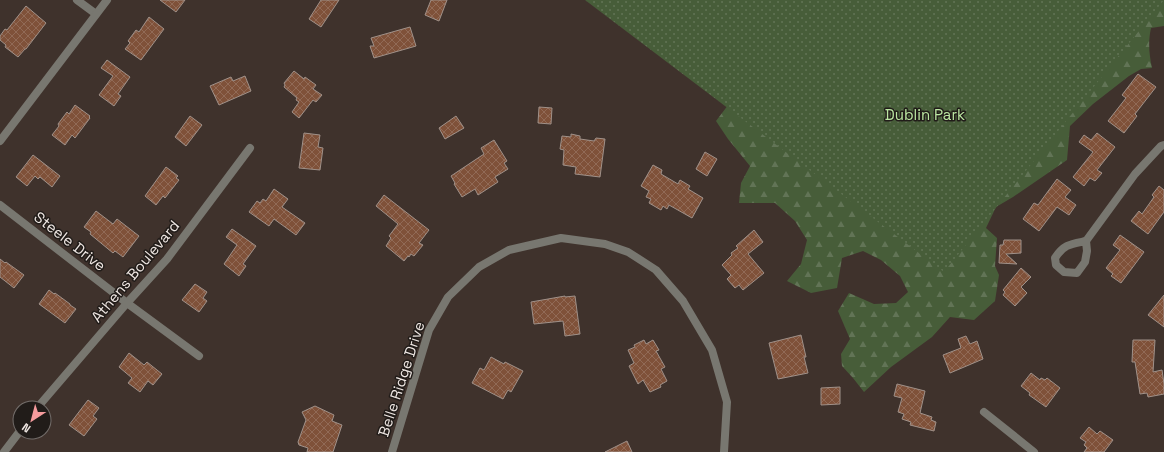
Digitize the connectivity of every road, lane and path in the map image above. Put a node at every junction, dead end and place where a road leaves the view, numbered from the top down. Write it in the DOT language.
graph roads {
  1 [pos="77,0"];
  2 [pos="108,0"];
  3 [pos="96,14"];
  4 [pos="0,142"];
  5 [pos="1164,145"];
  6 [pos="250,148"];
  7 [pos="0,205"];
  8 [pos="1086,241"];
  9 [pos="127,303"];
  10 [pos="199,356"];
  11 [pos="44,400"];
  12 [pos="984,412"];
  13 [pos="13,440"];
  14 [pos="4,452"];
  15 [pos="392,452"];
  16 [pos="724,452"];
  17 [pos="1034,452"];
  1 -- 3 [label="street"];
  2 -- 3 [label="street"];
  3 -- 4 [label="street"];
  5 -- 8 [label="street"];
  6 -- 9 [label="street, Athens Boulevard"];
  7 -- 9 [label="street, Steele Drive"];
  8 -- 8 [label="street"];
  9 -- 10 [label="street, Steele Drive"];
  9 -- 11 [label="street, Athens Boulevard"];
  12 -- 17 [label="street"];
  13 -- 14 [label="street"];
  15 -- 16 [label="street, Belle Ridge Drive"];
}
